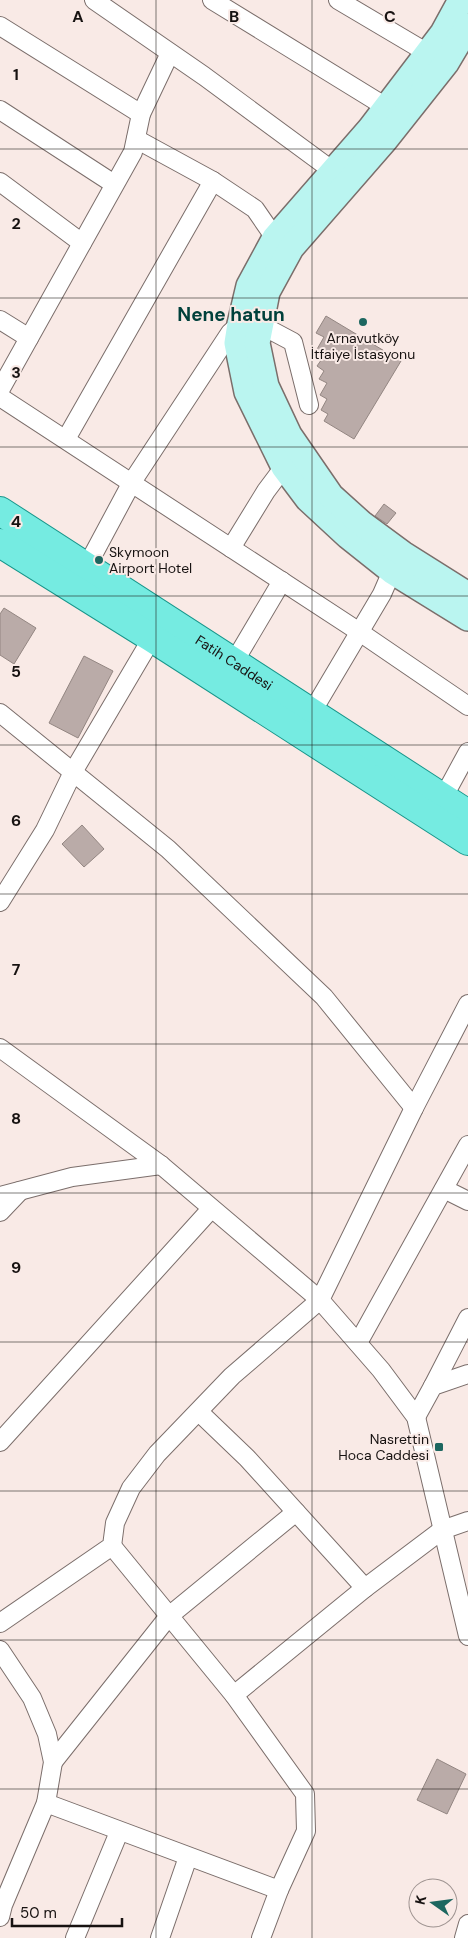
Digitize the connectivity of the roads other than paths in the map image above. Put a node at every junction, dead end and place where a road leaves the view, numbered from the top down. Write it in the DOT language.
graph roads {
  1 [pos="94,0"];
  2 [pos="212,0"];
  3 [pos="338,0"];
  4 [pos="461,2"];
  5 [pos="0,26"];
  6 [pos="468,26"];
  7 [pos="170,54"];
  8 [pos="437,59"];
  9 [pos="386,107"];
  10 [pos="0,110"];
  11 [pos="141,114"];
  12 [pos="136,139"];
  13 [pos="333,171"];
  14 [pos="213,181"];
  15 [pos="0,182"];
  16 [pos="114,184"];
  17 [pos="275,238"];
  18 [pos="82,244"];
  19 [pos="0,320"];
  20 [pos="250,325"];
  21 [pos="28,338"];
  22 [pos="0,390"];
  23 [pos="0,397"];
  24 [pos="309,405"];
  25 [pos="66,439"];
  26 [pos="284,467"];
  27 [pos="132,482"];
  28 [pos="0,511"];
  29 [pos="0,543"];
  30 [pos="375,546"];
  31 [pos="231,548"];
  32 [pos="87,566"];
  33 [pos="392,570"];
  34 [pos="282,581"];
  35 [pos="468,595"];
  36 [pos="468,618"];
  37 [pos="361,633"];
  38 [pos="152,638"];
  39 [pos="234,662"];
  40 [pos="468,706"];
  41 [pos="312,712"];
  42 [pos="0,713"];
  43 [pos="468,752"];
  44 [pos="73,772"];
  45 [pos="443,798"];
  46 [pos="468,814"];
  47 [pos="468,841"];
  48 [pos="1,898"];
  49 [pos="468,1004"];
  50 [pos="0,1048"];
  51 [pos="414,1108"];
  52 [pos="468,1145"];
  53 [pos="161,1165"];
  54 [pos="444,1188"];
  55 [pos="20,1191"];
  56 [pos="0,1196"];
  57 [pos="468,1201"];
  58 [pos="211,1208"];
  59 [pos="0,1212"];
  60 [pos="320,1300"];
  61 [pos="468,1318"];
  62 [pos="358,1344"];
  63 [pos="468,1374"];
  64 [pos="434,1386"];
  65 [pos="199,1412"];
  66 [pos="416,1417"];
  67 [pos="0,1442"];
  68 [pos="296,1512"];
  69 [pos="468,1521"];
  70 [pos="442,1530"];
  71 [pos="112,1546"];
  72 [pos="365,1588"];
  73 [pos="169,1616"];
  74 [pos="0,1623"];
  75 [pos="468,1636"];
  76 [pos="0,1650"];
  77 [pos="234,1695"];
  78 [pos="53,1762"];
  79 [pos="46,1804"];
  80 [pos="119,1832"];
  81 [pos="188,1857"];
  82 [pos="279,1890"];
  83 [pos="1,1908"];
  84 [pos="468,1924"];
  85 [pos="75,1938"];
  86 [pos="160,1938"];
  87 [pos="261,1938"];
  88 [pos="464,1938"];
  1 -- 7 [label="street"];
  2 -- 9 [label="street"];
  3 -- 8 [label="street"];
  4 -- 8 [label="street"];
  5 -- 11 [label="street"];
  6 -- 8 [label="street"];
  7 -- 11 [label="street"];
  7 -- 13 [label="street"];
  8 -- 9 [label="street"];
  8 -- 20 [label="street"];
  9 -- 13 [label="street"];
  10 -- 16 [label="street"];
  11 -- 12 [label="street"];
  12 -- 14 [label="street"];
  12 -- 16 [label="street"];
  13 -- 17 [label="street"];
  14 -- 17 [label="street"];
  14 -- 25 [label="street"];
  15 -- 18 [label="street"];
  16 -- 18 [label="street"];
  17 -- 20 [label="street"];
  18 -- 21 [label="street"];
  19 -- 21 [label="street"];
  20 -- 24 [label="street"];
  20 -- 26 [label="street"];
  20 -- 27 [label="street"];
  20 -- 30 [label="street"];
  21 -- 22 [label="street"];
  23 -- 25 [label="street"];
  25 -- 27 [label="street"];
  26 -- 30 [label="street"];
  26 -- 31 [label="street"];
  27 -- 31 [label="street"];
  27 -- 32 [label="street"];
  28 -- 32 [label="main road, Fatih Caddesi"];
  29 -- 38 [label="main road, Fatih Caddesi"];
  30 -- 33 [label="street"];
  30 -- 35 [label="street"];
  31 -- 34 [label="street"];
  32 -- 39 [label="main road, Fatih Caddesi"];
  33 -- 36 [label="street"];
  33 -- 37 [label="street"];
  34 -- 37 [label="street"];
  34 -- 39 [label="street"];
  37 -- 40 [label="street"];
  37 -- 41 [label="street"];
  38 -- 44 [label="street"];
  38 -- 47 [label="main road, Fatih Caddesi"];
  39 -- 41 [label="main road, Fatih Caddesi"];
  41 -- 45 [label="main road, Fatih Caddesi"];
  42 -- 44 [label="street"];
  43 -- 45 [label="street"];
  44 -- 48 [label="street"];
  44 -- 51 [label="street"];
  45 -- 46 [label="main road, Fatih Caddesi"];
  49 -- 51 [label="street"];
  50 -- 53 [label="street"];
  51 -- 60 [label="street"];
  52 -- 54 [label="street"];
  53 -- 55 [label="street"];
  53 -- 58 [label="street"];
  54 -- 57 [label="street"];
  54 -- 62 [label="street"];
  55 -- 56 [label="street"];
  55 -- 59 [label="street"];
  58 -- 60 [label="street"];
  58 -- 67 [label="street"];
  60 -- 62 [label="street"];
  60 -- 65 [label="street"];
  61 -- 64 [label="street"];
  62 -- 66 [label="street"];
  63 -- 64 [label="street"];
  64 -- 66 [label="street"];
  65 -- 68 [label="street"];
  65 -- 71 [label="street"];
  66 -- 70 [label="street"];
  68 -- 72 [label="street"];
  68 -- 73 [label="street"];
  69 -- 70 [label="street"];
  70 -- 72 [label="street"];
  70 -- 75 [label="street"];
  71 -- 73 [label="street"];
  71 -- 74 [label="street"];
  72 -- 77 [label="street"];
  73 -- 77 [label="street"];
  73 -- 78 [label="street"];
  76 -- 78 [label="street"];
  77 -- 82 [label="street"];
  78 -- 79 [label="street"];
  79 -- 80 [label="street"];
  79 -- 83 [label="street"];
  80 -- 81 [label="street"];
  80 -- 85 [label="street"];
  81 -- 82 [label="street"];
  81 -- 86 [label="street"];
  82 -- 87 [label="street"];
  84 -- 88 [label="street"];
}
